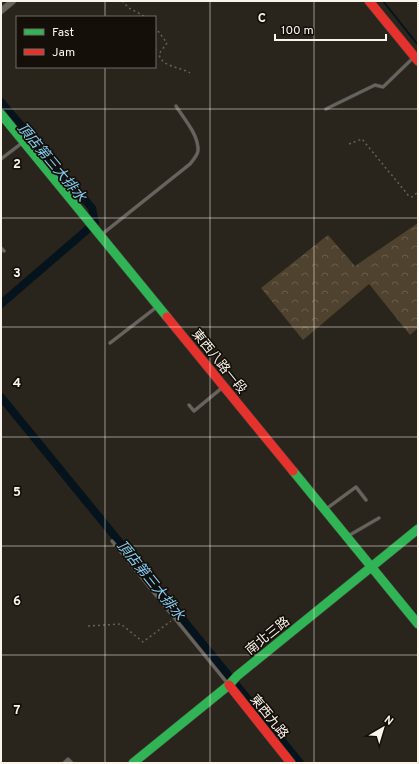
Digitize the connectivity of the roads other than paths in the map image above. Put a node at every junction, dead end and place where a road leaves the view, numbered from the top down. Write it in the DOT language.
graph roads {
  1 [pos="13,1"];
  2 [pos="369,1"];
  3 [pos="1,11"];
  4 [pos="416,59"];
  5 [pos="176,106"];
  6 [pos="326,109"];
  7 [pos="1,114"];
  8 [pos="23,142"];
  9 [pos="1,159"];
  10 [pos="101,235"];
  11 [pos="158,306"];
  12 [pos="110,343"];
  13 [pos="224,386"];
  14 [pos="189,405"];
  15 [pos="366,500"];
  16 [pos="325,510"];
  17 [pos="379,518"];
  18 [pos="418,529"];
  19 [pos="347,537"];
  20 [pos="112,541"];
  21 [pos="371,567"];
  22 [pos="418,624"];
  23 [pos="229,685"];
  24 [pos="64,763"];
  25 [pos="72,763"];
  26 [pos="133,763"];
  27 [pos="291,763"];
  1 -- 3 [label="street"];
  2 -- 4 [label="street"];
  4 -- 6 [label="lane"];
  5 -- 10 [label="lane"];
  7 -- 8 [label="street, 東西八路一段"];
  8 -- 9 [label="lane"];
  8 -- 10 [label="street, 東西八路一段"];
  10 -- 11 [label="street, 東西八路一段"];
  11 -- 12 [label="lane"];
  11 -- 13 [label="street, 東西八路一段"];
  13 -- 14 [label="lane"];
  13 -- 16 [label="street, 東西八路一段"];
  15 -- 16 [label="lane"];
  16 -- 19 [label="street, 東西八路一段"];
  17 -- 19 [label="lane"];
  18 -- 21 [label="street, 南北三路"];
  19 -- 21 [label="street, 東西八路一段"];
  20 -- 23 [label="lane"];
  21 -- 22 [label="street, 東西八路一段"];
  21 -- 23 [label="street, 南北三路"];
  23 -- 26 [label="street, 南北三路"];
  23 -- 27 [label="street, 東西九路"];
  24 -- 25 [label="lane"];
}
